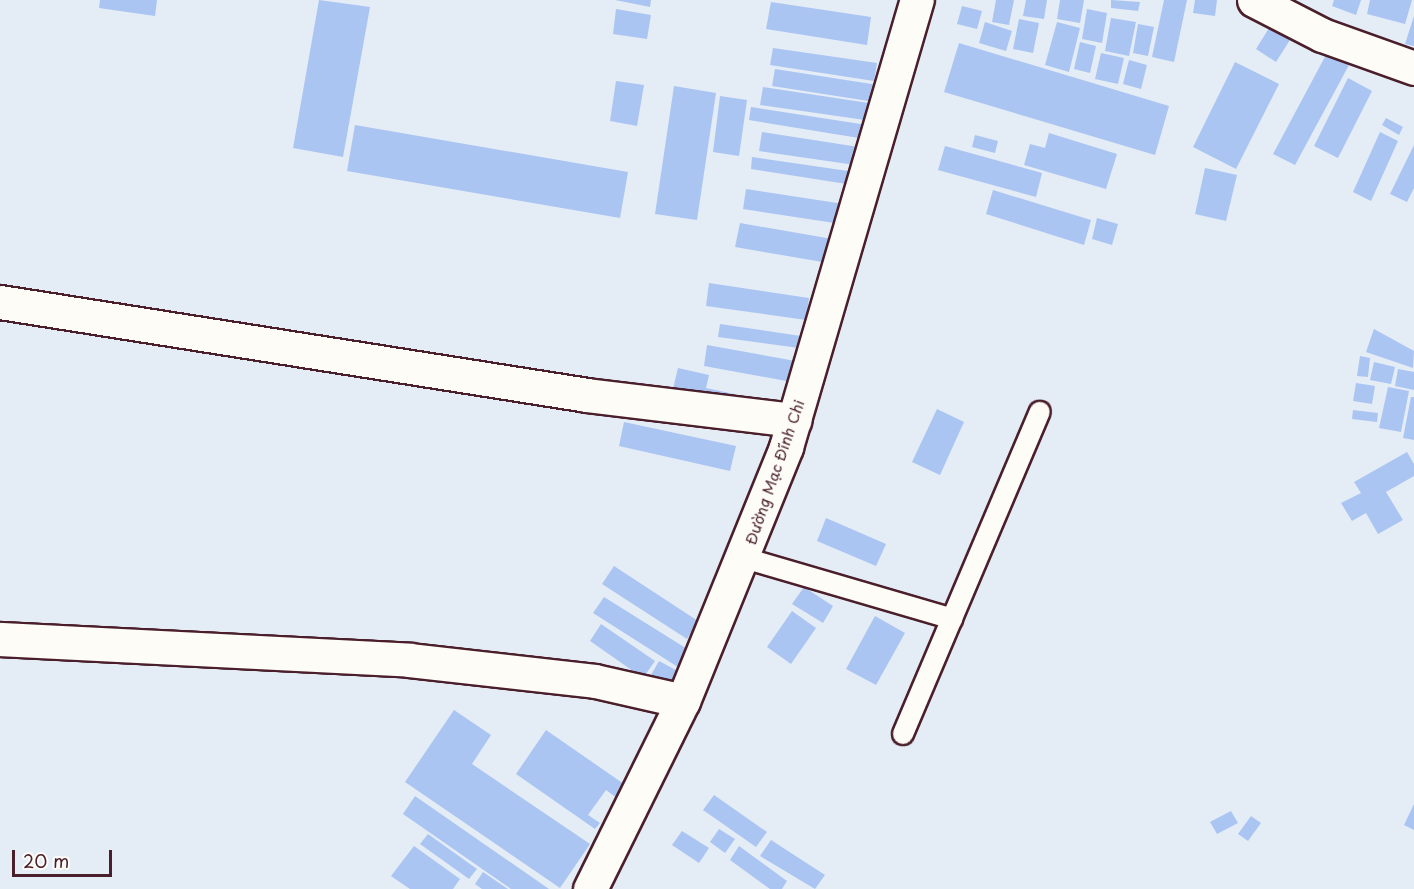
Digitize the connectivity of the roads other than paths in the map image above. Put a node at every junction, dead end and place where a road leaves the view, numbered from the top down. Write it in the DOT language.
graph roads {
  1 [pos="917,0"];
  2 [pos="1254,0"];
  3 [pos="1414,68"];
  4 [pos="0,302"];
  5 [pos="1040,412"];
  6 [pos="794,420"];
  7 [pos="744,558"];
  8 [pos="952,619"];
  9 [pos="0,639"];
  10 [pos="683,702"];
  11 [pos="903,734"];
  12 [pos="590,889"];
  1 -- 6 [label="street, Đường Mạc Đĩnh Chi"];
  2 -- 3 [label="street"];
  4 -- 6 [label="street"];
  5 -- 8 [label="lane"];
  6 -- 7 [label="street, Đường Mạc Đĩnh Chi"];
  7 -- 8 [label="lane"];
  7 -- 10 [label="street, Đường Mạc Đĩnh Chi"];
  8 -- 11 [label="lane"];
  9 -- 10 [label="street"];
  10 -- 12 [label="street, Đường Mạc Đĩnh Chi"];
}
